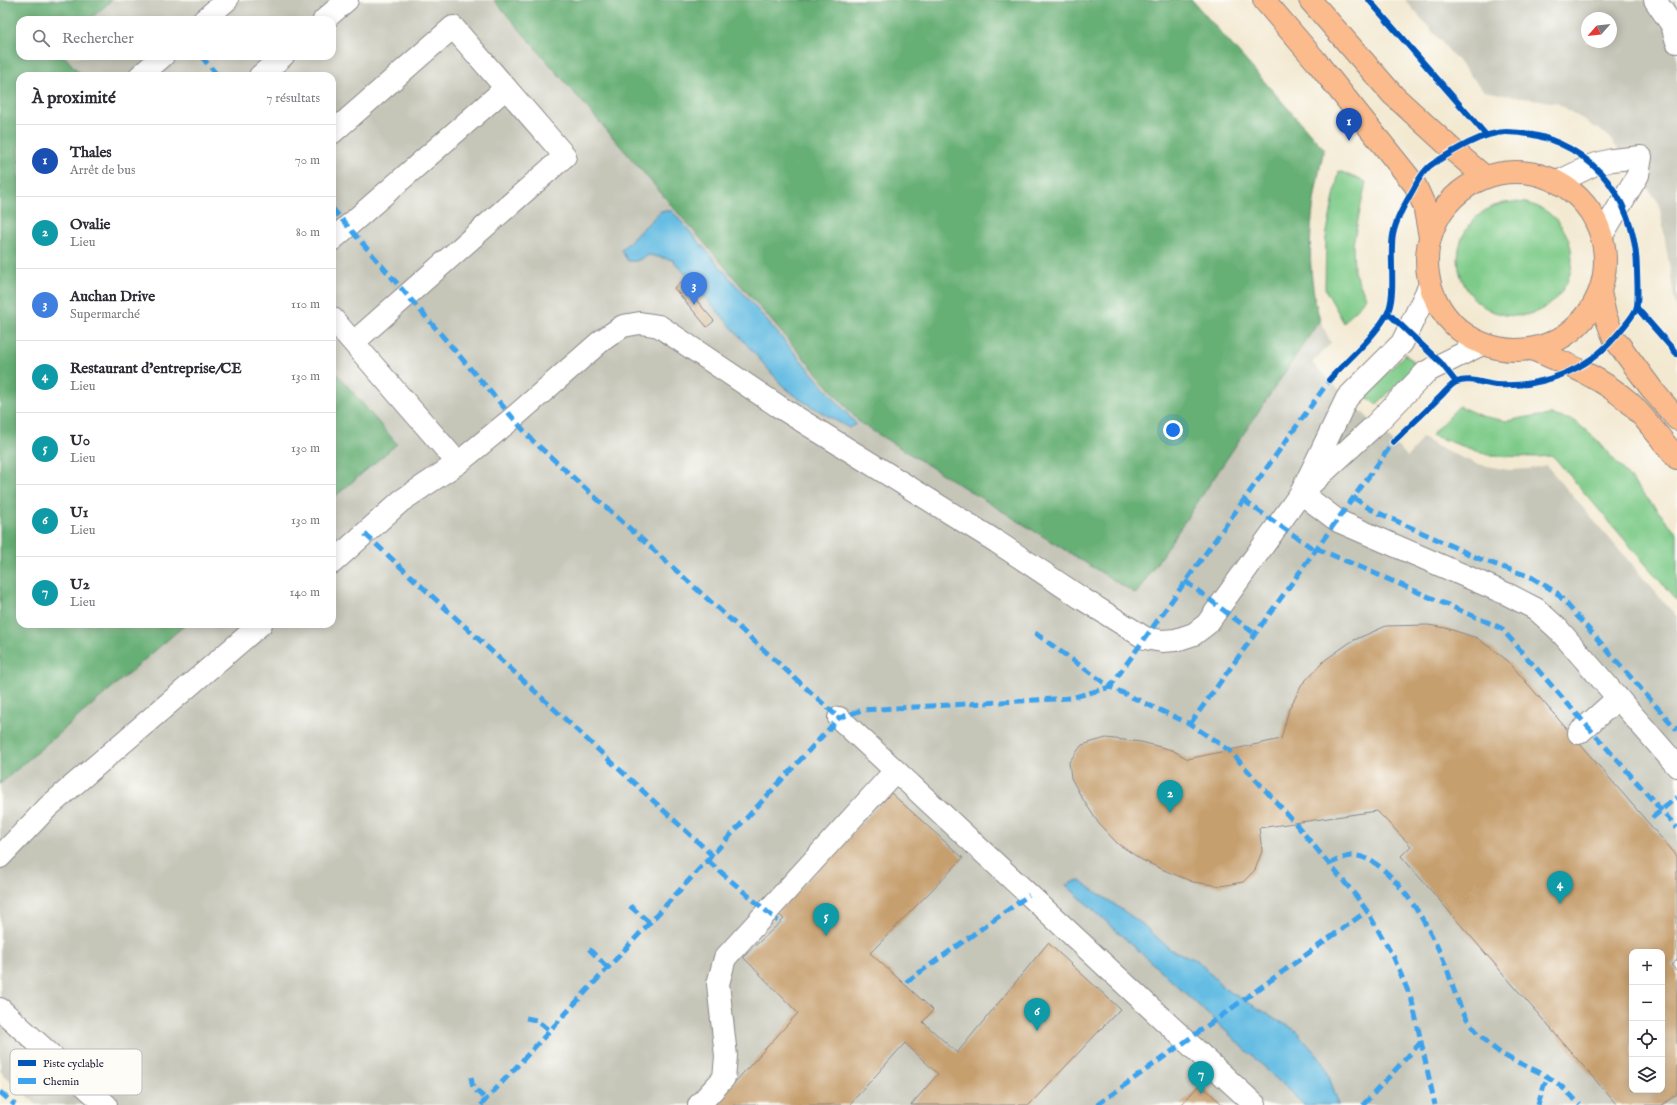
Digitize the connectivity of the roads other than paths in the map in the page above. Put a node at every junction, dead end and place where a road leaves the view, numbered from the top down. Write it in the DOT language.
graph roads {
  1 [pos="227,0"];
  2 [pos="347,0"];
  3 [pos="1264,0"];
  4 [pos="1310,0"];
  5 [pos="1655,0"];
  6 [pos="209,16"];
  7 [pos="329,16"];
  8 [pos="1677,42"];
  9 [pos="158,60"];
  10 [pos="278,60"];
  11 [pos="145,72"];
  12 [pos="265,72"];
  13 [pos="506,88"];
  14 [pos="336,129"];
  15 [pos="1485,177"];
  16 [pos="1558,182"];
  17 [pos="1602,235"];
  18 [pos="336,237"];
  19 [pos="1430,237"];
  20 [pos="1430,285"];
  21 [pos="1600,292"];
  22 [pos="336,322"];
  23 [pos="354,342"];
  24 [pos="1482,344"];
  25 [pos="1532,350"];
  26 [pos="1677,419"];
  27 [pos="1677,458"];
  28 [pos="458,463"];
  29 [pos="1301,493"];
  30 [pos="336,559"];
  31 [pos="256,628"];
  32 [pos="1618,698"];
  33 [pos="839,718"];
  34 [pos="1579,733"];
  35 [pos="1677,766"];
  36 [pos="895,771"];
  37 [pos="0,857"];
  38 [pos="0,1009"];
  39 [pos="44,1049"];
  40 [pos="95,1095"];
  41 [pos="106,1105"];
  42 [pos="698,1105"];
  43 [pos="1255,1105"];
  1 -- 6 [label="lane"];
  2 -- 7 [label="lane"];
  3 -- 19 [label="main road"];
  4 -- 15 [label="main road"];
  5 -- 8 [label="lane"];
  9 -- 11 [label="lane"];
  10 -- 12 [label="lane"];
  13 -- 14 [label="lane"];
  13 -- 18 [label="lane"];
  13 -- 23 [label="lane"];
  15 -- 16 [label="main road"];
  15 -- 19 [label="main road"];
  16 -- 17 [label="main road"];
  16 -- 17 [label="lane"];
  17 -- 21 [label="main road"];
  19 -- 20 [label="main road"];
  20 -- 24 [label="main road"];
  20 -- 29 [label="lane"];
  21 -- 25 [label="main road"];
  21 -- 26 [label="main road"];
  22 -- 23 [label="lane"];
  23 -- 28 [label="lane"];
  24 -- 25 [label="main road"];
  24 -- 29 [label="lane"];
  25 -- 27 [label="main road"];
  28 -- 29 [label="lane"];
  28 -- 30 [label="lane"];
  29 -- 32 [label="lane"];
  31 -- 37 [label="lane"];
  32 -- 34 [label="lane"];
  32 -- 35 [label="lane"];
  33 -- 36 [label="lane"];
  36 -- 42 [label="lane"];
  36 -- 43 [label="lane"];
  38 -- 39 [label="lane"];
  40 -- 41 [label="lane"];
}
